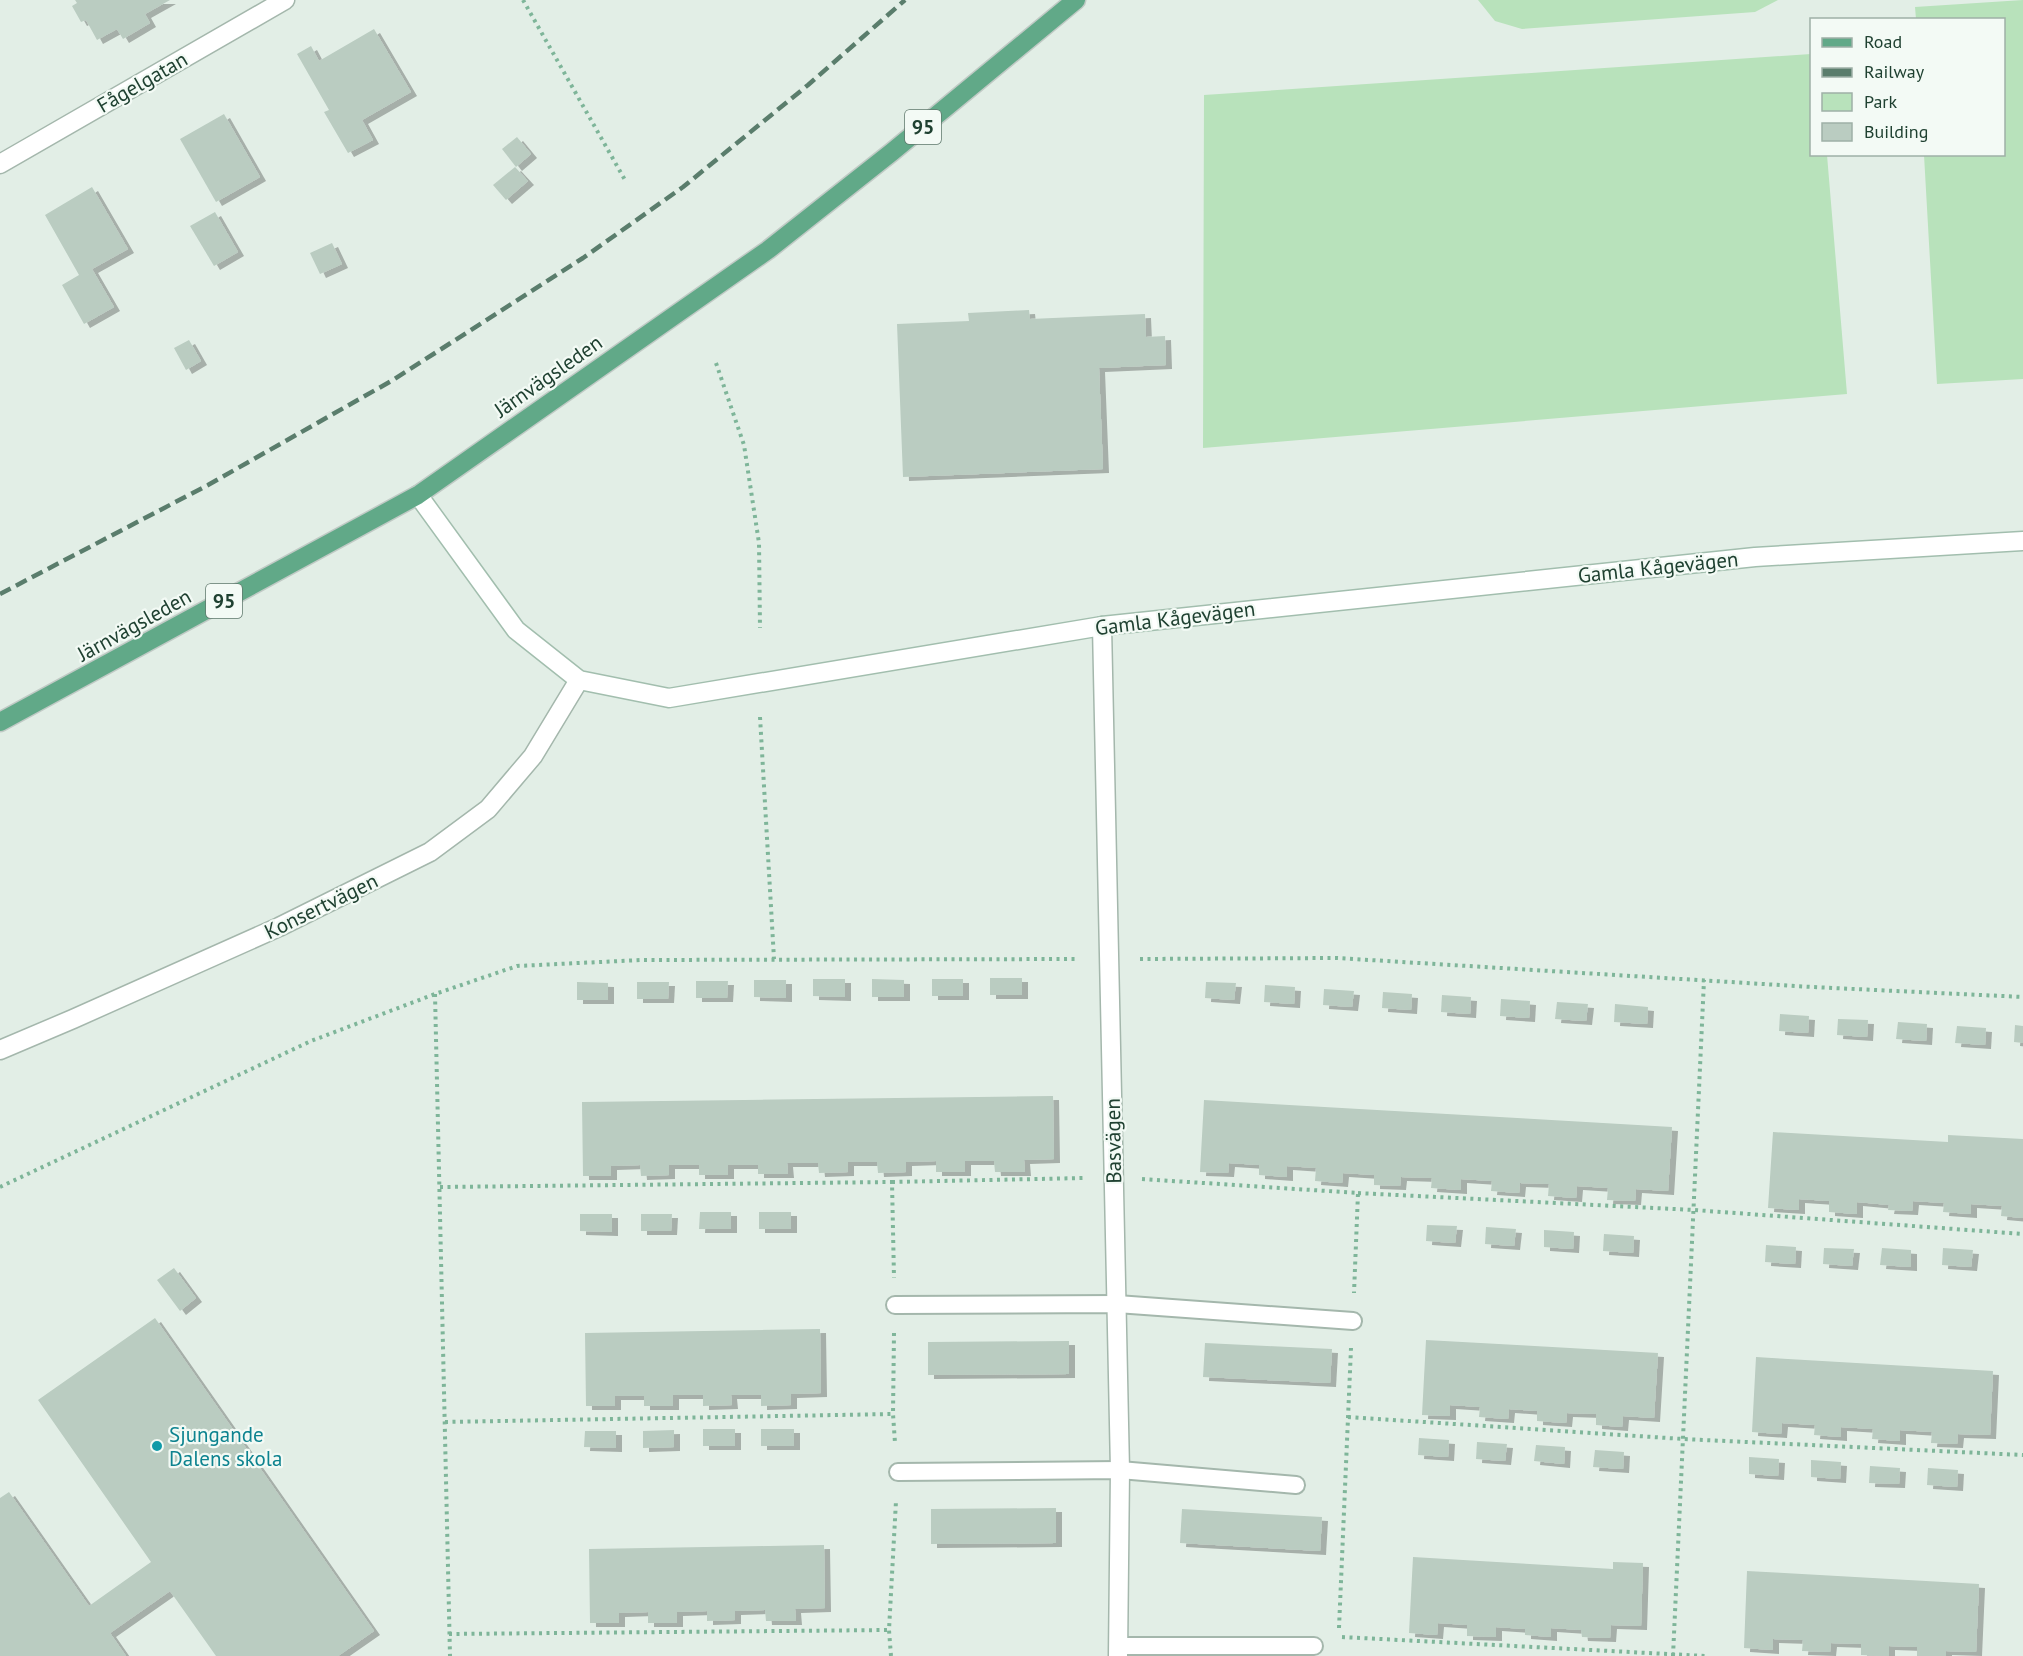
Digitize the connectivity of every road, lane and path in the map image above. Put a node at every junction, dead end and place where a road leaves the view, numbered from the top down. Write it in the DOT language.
graph roads {
  1 [pos="285,0"];
  2 [pos="523,0"];
  3 [pos="1076,0"];
  4 [pos="0,164"];
  5 [pos="626,180"];
  6 [pos="716,363"];
  7 [pos="417,495"];
  8 [pos="2023,542"];
  9 [pos="1102,626"];
  10 [pos="760,628"];
  11 [pos="579,680"];
  12 [pos="760,717"];
  13 [pos="0,722"];
  14 [pos="774,959"];
  15 [pos="1110,959"];
  16 [pos="1704,980"];
  17 [pos="435,994"];
  18 [pos="2023,997"];
  19 [pos="0,1050"];
  20 [pos="1114,1177"];
  21 [pos="892,1182"];
  22 [pos="0,1187"];
  23 [pos="440,1187"];
  24 [pos="1358,1193"];
  25 [pos="1694,1210"];
  26 [pos="2023,1234"];
  27 [pos="1117,1304"];
  28 [pos="895,1305"];
  29 [pos="1353,1321"];
  30 [pos="893,1414"];
  31 [pos="1348,1417"];
  32 [pos="445,1422"];
  33 [pos="1683,1439"];
  34 [pos="2023,1455"];
  35 [pos="1120,1470"];
  36 [pos="898,1472"];
  37 [pos="1296,1485"];
  38 [pos="889,1630"];
  39 [pos="449,1634"];
  40 [pos="1338,1636"];
  41 [pos="1314,1646"];
  42 [pos="1118,1651"];
  43 [pos="1673,1655"];
  44 [pos="450,1656"];
  45 [pos="891,1656"];
  46 [pos="1706,1656"];
  1 -- 4 [label="street, Fågelgatan"];
  2 -- 5 [label="path"];
  3 -- 7 [label="main road, Järnvägsleden / 95"];
  6 -- 10 [label="path"];
  7 -- 11 [label="street, Gamla Kågevägen"];
  7 -- 13 [label="main road, Järnvägsleden / 95"];
  8 -- 9 [label="street, Gamla Kågevägen"];
  9 -- 11 [label="street, Gamla Kågevägen"];
  9 -- 15 [label="street, Basvägen"];
  11 -- 19 [label="street, Konsertvägen"];
  12 -- 14 [label="path"];
  14 -- 15 [label="path"];
  14 -- 17 [label="path"];
  15 -- 16 [label="path"];
  15 -- 20 [label="street, Basvägen"];
  16 -- 18 [label="path"];
  16 -- 25 [label="path"];
  17 -- 22 [label="path"];
  17 -- 23 [label="path"];
  20 -- 21 [label="path"];
  20 -- 27 [label="street, Basvägen"];
  21 -- 23 [label="path"];
  21 -- 28 [label="path"];
  23 -- 32 [label="path"];
  24 -- 25 [label="path"];
  25 -- 26 [label="path"];
  25 -- 33 [label="path"];
  27 -- 28 [label="lane"];
  27 -- 29 [label="lane"];
  27 -- 35 [label="street, Basvägen"];
  28 -- 30 [label="path"];
  30 -- 32 [label="path"];
  30 -- 36 [label="path"];
  31 -- 33 [label="path"];
  32 -- 39 [label="path"];
  33 -- 34 [label="path"];
  33 -- 43 [label="path"];
  35 -- 36 [label="lane"];
  35 -- 37 [label="lane"];
  35 -- 42 [label="street, Basvägen"];
  36 -- 38 [label="path"];
  38 -- 39 [label="path"];
  38 -- 45 [label="path"];
  39 -- 44 [label="path"];
  40 -- 43 [label="path"];
  41 -- 42 [label="lane"];
  43 -- 46 [label="path"];
}
